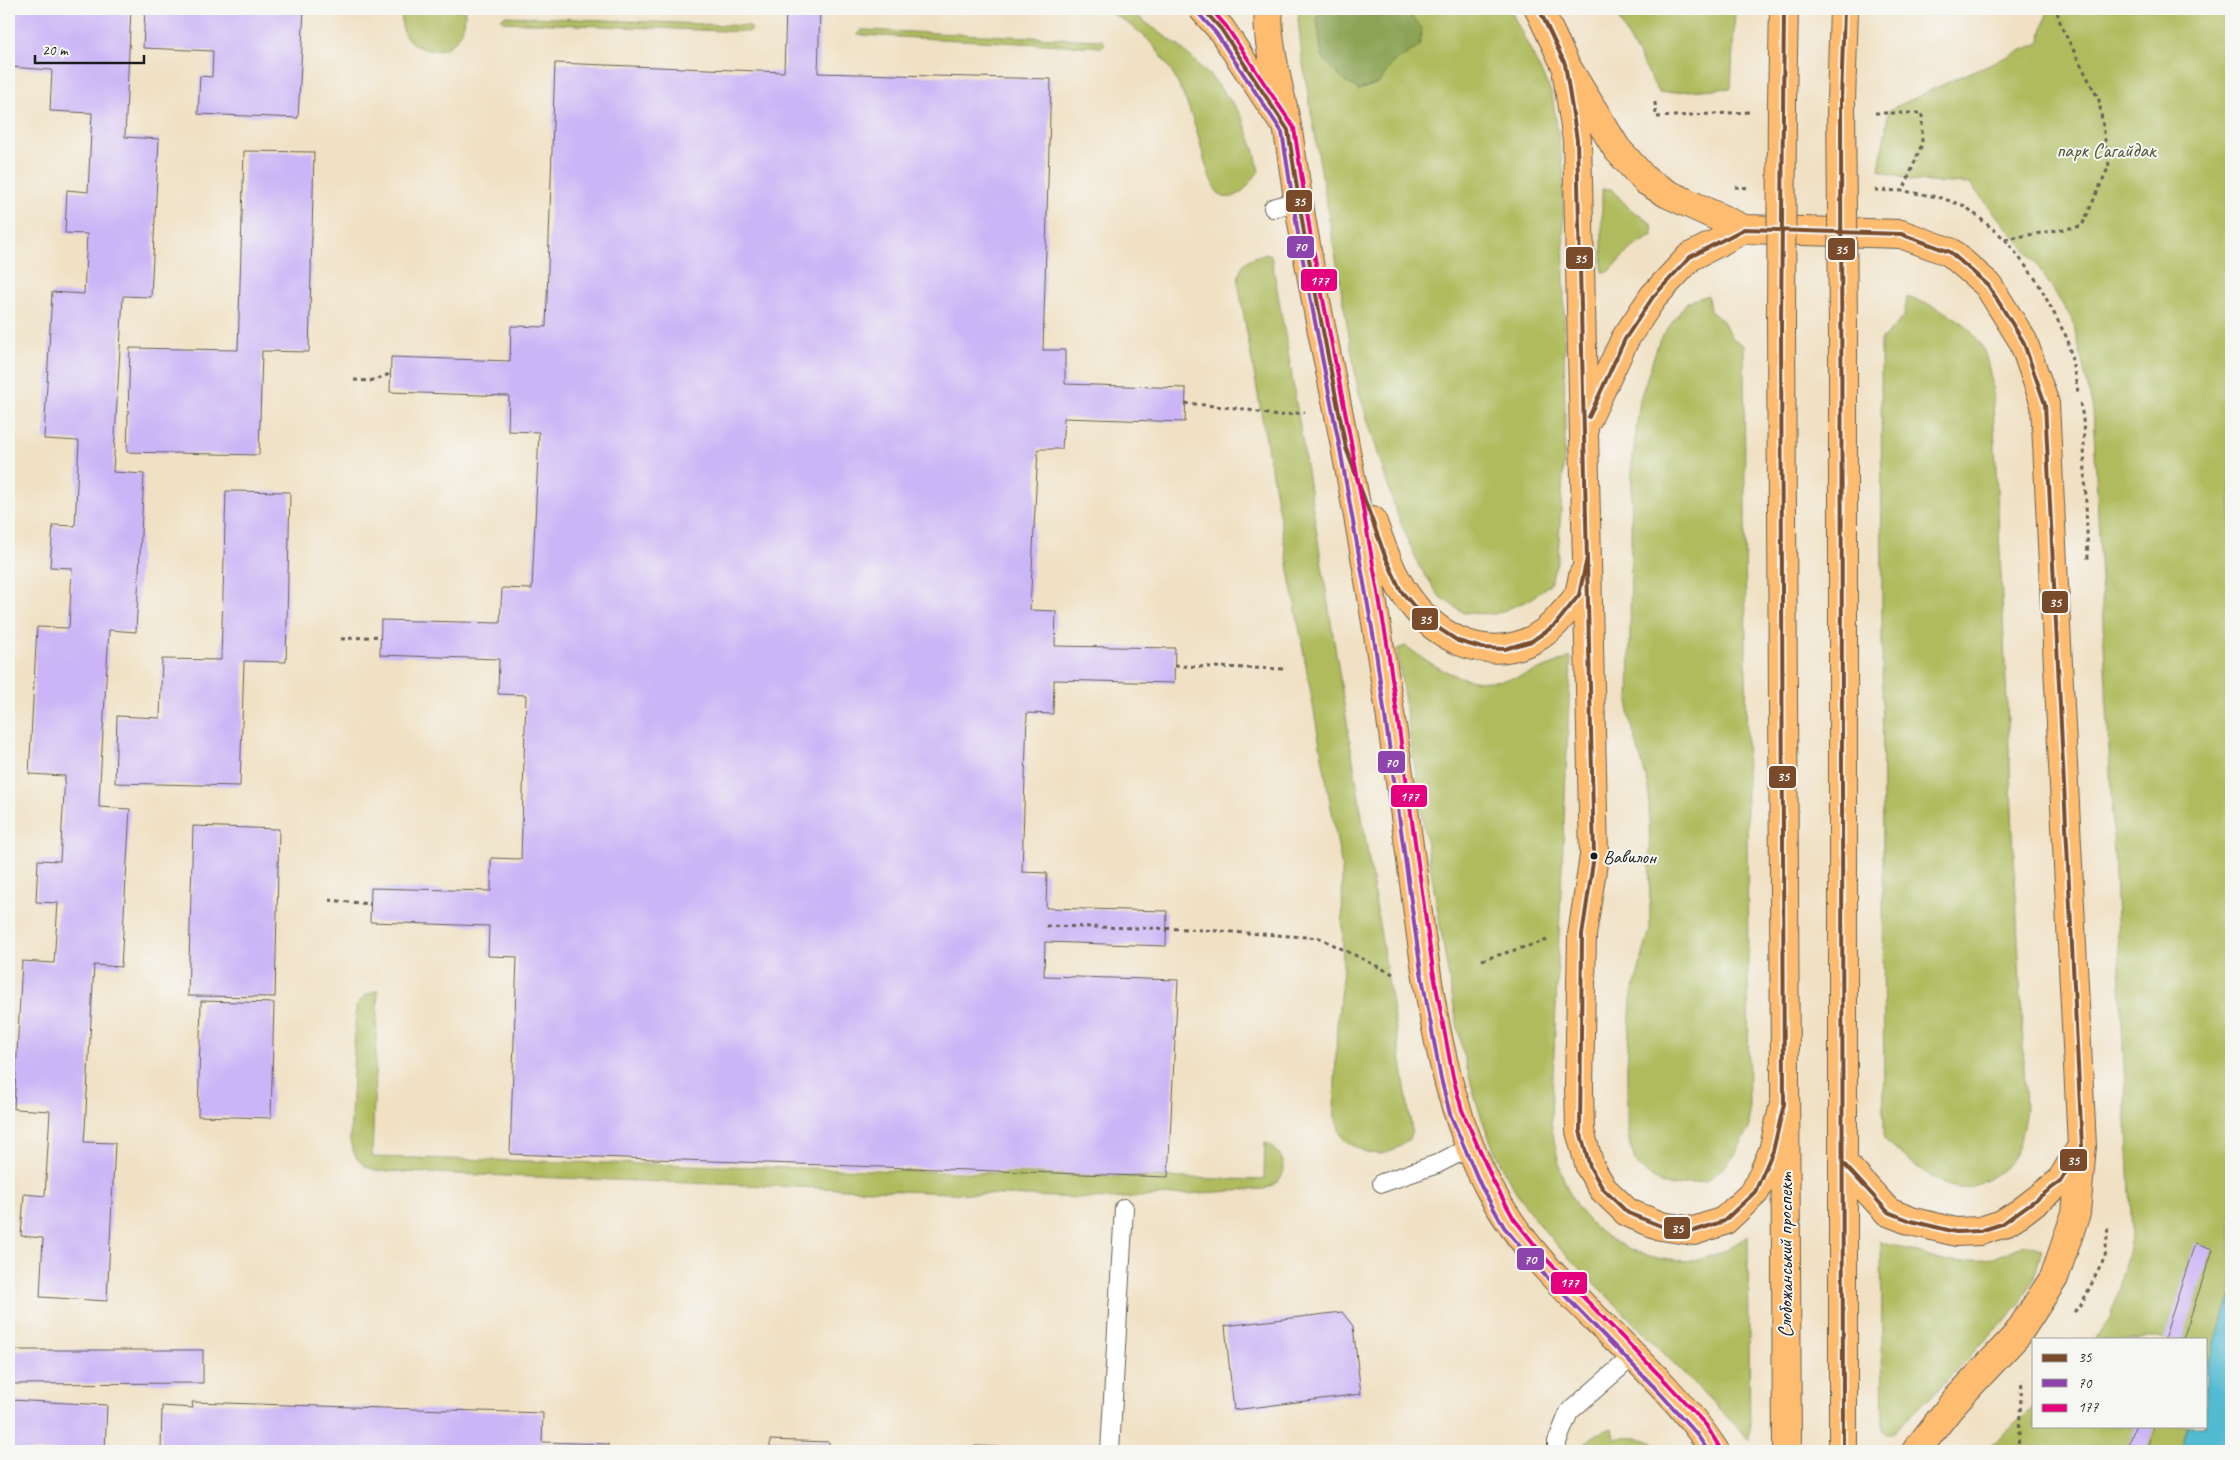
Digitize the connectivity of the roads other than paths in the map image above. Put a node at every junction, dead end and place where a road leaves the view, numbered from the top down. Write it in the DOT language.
graph roads {
  1 [pos="1202,9"];
  2 [pos="1269,9"];
  3 [pos="1539,9"];
  4 [pos="1784,9"];
  5 [pos="1844,9"];
  6 [pos="1565,64"];
  7 [pos="1288,130"];
  8 [pos="1744,229"];
  9 [pos="1584,426"];
  10 [pos="1346,448"];
  11 [pos="1587,558"];
  12 [pos="1784,1104"];
  13 [pos="2082,1146"];
  14 [pos="1470,1147"];
  15 [pos="1844,1164"];
  16 [pos="1382,1183"];
  17 [pos="1124,1208"];
  18 [pos="1633,1356"];
  19 [pos="1110,1451"];
  20 [pos="1557,1451"];
  21 [pos="1715,1451"];
  22 [pos="1787,1451"];
  23 [pos="1843,1451"];
  24 [pos="1916,1451"];
  1 -- 7 [label="main road"];
  2 -- 7 [label="main road"];
  3 -- 6 [label="main road"];
  4 -- 12 [label="main road, Слобожанський проспект, bridge"];
  5 -- 15 [label="main road, bridge"];
  6 -- 8 [label="main road"];
  6 -- 9 [label="main road"];
  7 -- 10 [label="main road"];
  8 -- 9 [label="main road"];
  8 -- 13 [label="main road"];
  9 -- 11 [label="main road"];
  10 -- 11 [label="main road"];
  10 -- 14 [label="main road"];
  11 -- 12 [label="main road"];
  12 -- 22 [label="main road, Слобожанський проспект"];
  13 -- 15 [label="main road"];
  13 -- 24 [label="main road"];
  14 -- 16 [label="lane"];
  14 -- 18 [label="main road"];
  15 -- 23 [label="main road"];
  17 -- 19 [label="lane"];
  18 -- 20 [label="lane"];
  18 -- 21 [label="main road"];
}
